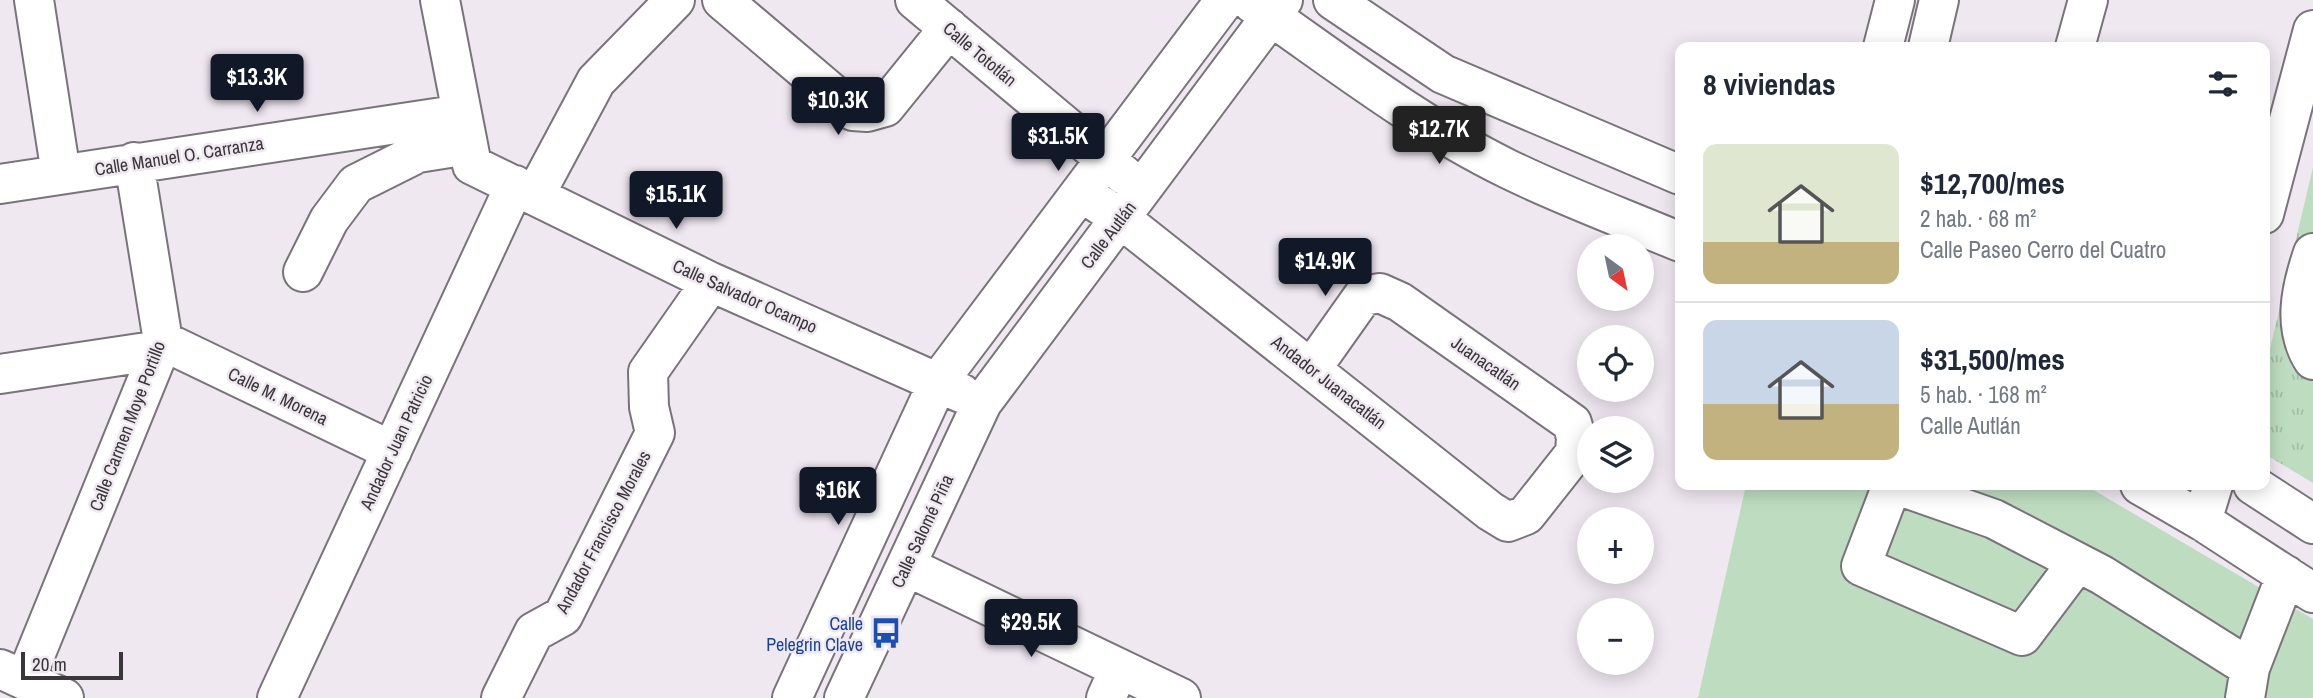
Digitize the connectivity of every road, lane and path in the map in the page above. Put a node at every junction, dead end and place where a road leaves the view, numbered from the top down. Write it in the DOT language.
graph roads {
  1 [pos="34,0"];
  2 [pos="440,0"];
  3 [pos="675,0"];
  4 [pos="722,0"];
  5 [pos="915,0"];
  6 [pos="1225,0"];
  7 [pos="1333,0"];
  8 [pos="1895,0"];
  9 [pos="1939,0"];
  10 [pos="2088,0"];
  11 [pos="1268,6"];
  12 [pos="949,28"];
  13 [pos="2313,30"];
  14 [pos="1884,42"];
  15 [pos="1928,42"];
  16 [pos="2076,42"];
  17 [pos="465,130"];
  18 [pos="1106,160"];
  19 [pos="134,162"];
  20 [pos="1675,173"];
  21 [pos="61,174"];
  22 [pos="0,184"];
  23 [pos="525,190"];
  24 [pos="2270,191"];
  25 [pos="1081,192"];
  26 [pos="1131,204"];
  27 [pos="1675,240"];
  28 [pos="2313,253"];
  29 [pos="303,272"];
  30 [pos="711,282"];
  31 [pos="162,345"];
  32 [pos="2313,360"];
  33 [pos="1312,368"];
  34 [pos="0,374"];
  35 [pos="938,382"];
  36 [pos="982,402"];
  37 [pos="391,451"];
  38 [pos="1893,490"];
  39 [pos="1910,490"];
  40 [pos="1974,490"];
  41 [pos="2149,490"];
  42 [pos="2212,490"];
  43 [pos="2261,490"];
  44 [pos="1994,519"];
  45 [pos="2203,521"];
  46 [pos="1508,522"];
  47 [pos="2313,524"];
  48 [pos="2077,562"];
  49 [pos="906,566"];
  50 [pos="2299,584"];
  51 [pos="1113,683"];
  52 [pos="2248,683"];
  53 [pos="36,687"];
  54 [pos="277,698"];
  55 [pos="501,698"];
  56 [pos="792,698"];
  57 [pos="844,698"];
  58 [pos="1181,698"];
  1 -- 21 [label="street"];
  2 -- 17 [label="street, Calle Salvador Ocampo"];
  3 -- 23 [label="street, Andador Juan Patricio"];
  4 -- 12 [label="street"];
  5 -- 12 [label="street, Calle Tototlán"];
  6 -- 18 [label="street"];
  7 -- 20 [label="street"];
  8 -- 14 [label="street"];
  9 -- 15 [label="street"];
  10 -- 16 [label="street"];
  11 -- 26 [label="street, Calle Autlán"];
  11 -- 27 [label="street"];
  12 -- 18 [label="street, Calle Tototlán"];
  13 -- 24 [label="street"];
  17 -- 19 [label="street, Calle Manuel O. Carranza"];
  17 -- 23 [label="street, Calle Salvador Ocampo"];
  17 -- 29 [label="street"];
  18 -- 25 [label="street"];
  18 -- 26 [label="street, Calle Tototlán"];
  19 -- 21 [label="street, Calle Manuel O. Carranza"];
  19 -- 31 [label="street, Calle Carmen Moye Portillo"];
  21 -- 22 [label="street, Calle Manuel O. Carranza"];
  23 -- 30 [label="street, Calle Salvador Ocampo"];
  23 -- 37 [label="street, Andador Juan Patricio"];
  25 -- 26 [label="street, Andador Juanacatlán"];
  25 -- 35 [label="street"];
  26 -- 33 [label="street, Andador Juanacatlán"];
  26 -- 36 [label="street, Calle Autlán"];
  28 -- 32 [label="street"];
  30 -- 35 [label="street, Calle Salvador Ocampo"];
  30 -- 55 [label="street, Andador Francisco Morales"];
  31 -- 34 [label="street"];
  31 -- 37 [label="street, Calle M. Morena"];
  31 -- 53 [label="street, Calle Carmen Moye Portillo"];
  33 -- 46 [label="street, Andador Juanacatlán"];
  33 -- 46 [label="street, Juanacatlán"];
  35 -- 36 [label="street, Calle Salvador Ocampo"];
  35 -- 56 [label="street"];
  36 -- 49 [label="street, Calle Salomé Piña"];
  37 -- 54 [label="street, Andador Juan Patricio"];
  38 -- 48 [label="street"];
  39 -- 44 [label="street"];
  40 -- 44 [label="street"];
  41 -- 45 [label="street"];
  42 -- 45 [label="street"];
  43 -- 47 [label="street"];
  44 -- 48 [label="street"];
  45 -- 50 [label="street"];
  48 -- 52 [label="street"];
  49 -- 51 [label="street"];
  49 -- 57 [label="street, Calle Salomé Piña"];
  50 -- 52 [label="street"];
  51 -- 58 [label="street"];
}
